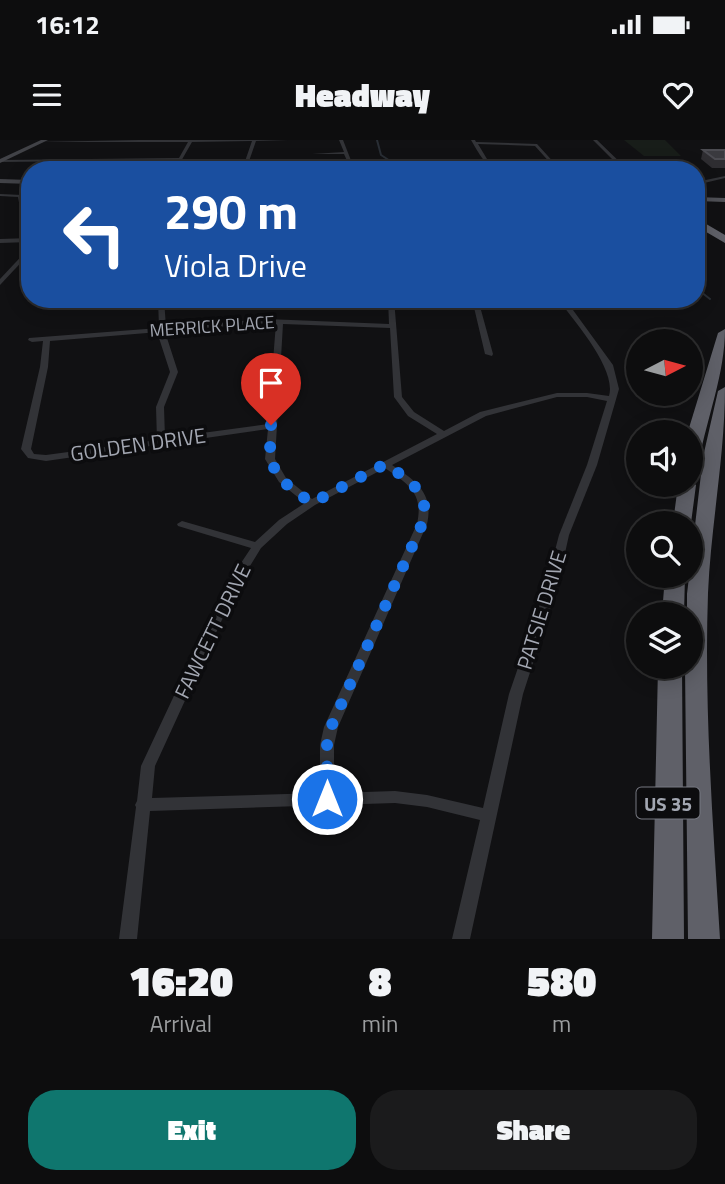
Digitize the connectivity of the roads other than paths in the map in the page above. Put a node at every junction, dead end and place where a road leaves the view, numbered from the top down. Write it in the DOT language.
graph roads {
  1 [pos="254,140"];
  2 [pos="286,140"];
  3 [pos="341,140"];
  4 [pos="594,140"];
  5 [pos="42,141"];
  6 [pos="191,141"];
  7 [pos="474,141"];
  8 [pos="347,153"];
  9 [pos="314,154"];
  10 [pos="180,159"];
  11 [pos="0,161"];
  12 [pos="247,161"];
  13 [pos="349,161"];
  14 [pos="486,161"];
  15 [pos="551,161"];
  16 [pos="616,161"];
  17 [pos="725,177"];
  18 [pos="0,181"];
  19 [pos="705,181"];
  20 [pos="21,182"];
  21 [pos="0,195"];
  22 [pos="21,198"];
  23 [pos="705,200"];
  24 [pos="725,201"];
  25 [pos="0,202"];
  26 [pos="705,214"];
  27 [pos="714,219"];
  28 [pos="705,227"];
  29 [pos="21,240"];
  30 [pos="725,240"];
  31 [pos="0,241"];
  32 [pos="21,259"];
  33 [pos="7,264"];
  34 [pos="16,264"];
  35 [pos="0,283"];
  36 [pos="162,308"];
  37 [pos="392,308"];
  38 [pos="477,308"];
  39 [pos="568,308"];
  40 [pos="280,321"];
  41 [pos="393,326"];
  42 [pos="162,330"];
  43 [pos="725,334"];
  44 [pos="47,339"];
  45 [pos="32,340"];
  46 [pos="489,354"];
  47 [pos="725,391"];
  48 [pos="612,399"];
  49 [pos="699,420"];
  50 [pos="271,425"];
  51 [pos="443,434"];
  52 [pos="161,441"];
  53 [pos="385,464"];
  54 [pos="312,503"];
  55 [pos="182,524"];
  56 [pos="257,546"];
  57 [pos="670,679"];
  58 [pos="327,799"];
  59 [pos="142,805"];
  60 [pos="488,816"];
  61 [pos="128,939"];
  62 [pos="461,939"];
  63 [pos="668,939"];
  64 [pos="704,939"];
  1 -- 2 [label="street"];
  1 -- 6 [label="street"];
  1 -- 12 [label="street"];
  3 -- 8 [label="street"];
  4 -- 16 [label="street"];
  5 -- 6 [label="street"];
  5 -- 11 [label="street"];
  6 -- 10 [label="street"];
  7 -- 14 [label="street"];
  7 -- 15 [label="street"];
  8 -- 9 [label="street"];
  8 -- 13 [label="street"];
  10 -- 11 [label="street"];
  17 -- 19 [label="street"];
  18 -- 20 [label="street"];
  21 -- 22 [label="street"];
  22 -- 25 [label="street"];
  23 -- 24 [label="main road"];
  26 -- 27 [label="highway"];
  28 -- 30 [label="highway"];
  29 -- 31 [label="street"];
  32 -- 34 [label="street"];
  33 -- 34 [label="street"];
  34 -- 35 [label="street"];
  36 -- 42 [label="street"];
  37 -- 41 [label="street"];
  38 -- 46 [label="street"];
  39 -- 48 [label="street, PATSIE DRIVE"];
  40 -- 41 [label="street, MERRICK PLACE"];
  40 -- 42 [label="street, MERRICK PLACE"];
  40 -- 50 [label="street"];
  41 -- 51 [label="street"];
  42 -- 44 [label="street, MERRICK PLACE"];
  42 -- 52 [label="street"];
  43 -- 49 [label="highway"];
  44 -- 45 [label="street, MERRICK PLACE"];
  44 -- 52 [label="street, GOLDEN DRIVE"];
  47 -- 64 [label="highway, US 35"];
  48 -- 51 [label="street, FAWCETT DRIVE"];
  48 -- 60 [label="street, PATSIE DRIVE"];
  50 -- 52 [label="street, GOLDEN DRIVE"];
  50 -- 54 [label="street"];
  51 -- 53 [label="street, FAWCETT DRIVE"];
  53 -- 54 [label="street, FAWCETT DRIVE"];
  53 -- 58 [label="street"];
  54 -- 56 [label="street, FAWCETT DRIVE"];
  55 -- 56 [label="street"];
  56 -- 59 [label="street, FAWCETT DRIVE"];
  57 -- 63 [label="highway, US 35"];
  58 -- 59 [label="street"];
  58 -- 60 [label="street"];
  59 -- 61 [label="street, FAWCETT DRIVE"];
  60 -- 62 [label="street, PATSIE DRIVE"];
}
